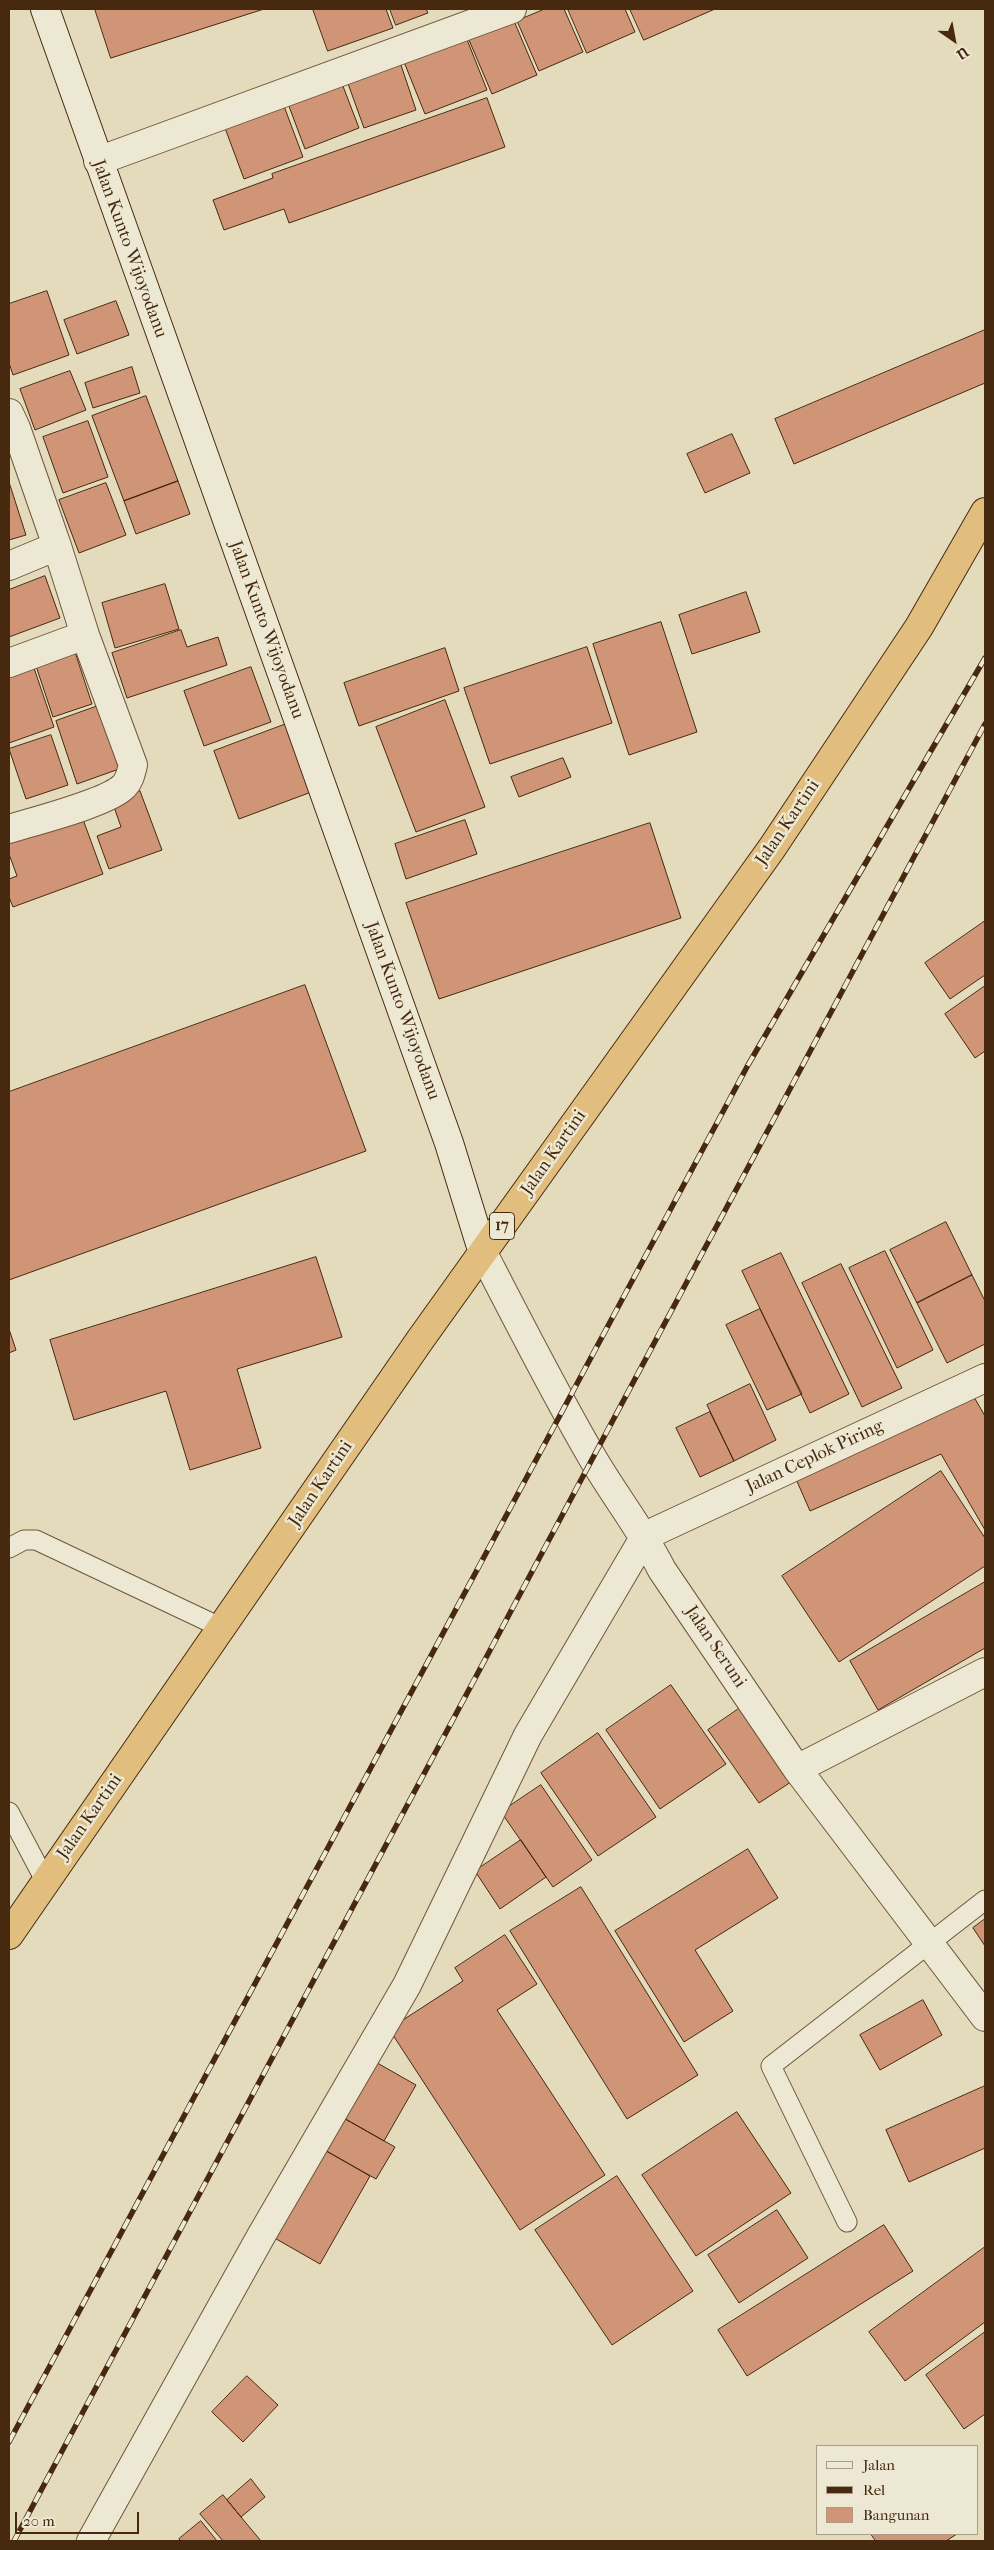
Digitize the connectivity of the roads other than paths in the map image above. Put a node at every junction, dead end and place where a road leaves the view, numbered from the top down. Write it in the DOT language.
graph roads {
  1 [pos="45,9"];
  2 [pos="512,9"];
  3 [pos="98,161"];
  4 [pos="9,413"];
  5 [pos="985,512"];
  6 [pos="57,546"];
  7 [pos="9,566"];
  8 [pos="85,634"];
  9 [pos="9,663"];
  10 [pos="9,829"];
  11 [pos="483,1253"];
  12 [pos="985,1378"];
  13 [pos="645,1536"];
  14 [pos="9,1548"];
  15 [pos="222,1628"];
  16 [pos="985,1672"];
  17 [pos="798,1769"];
  18 [pos="9,1812"];
  19 [pos="46,1882"];
  20 [pos="985,1900"];
  21 [pos="9,1935"];
  22 [pos="929,1942"];
  23 [pos="985,2017"];
  24 [pos="847,2222"];
  25 [pos="91,2541"];
  1 -- 3 [label="street, Jalan Kunto Wijoyodanu"];
  2 -- 3 [label="street"];
  3 -- 11 [label="street, Jalan Kunto Wijoyodanu"];
  4 -- 6 [label="street"];
  5 -- 11 [label="highway, Jalan Kartini / 17"];
  6 -- 7 [label="street"];
  6 -- 8 [label="street"];
  8 -- 9 [label="street"];
  8 -- 10 [label="street"];
  11 -- 13 [label="street, Jalan Seruni"];
  11 -- 15 [label="highway, Jalan Kartini / 17"];
  12 -- 13 [label="street, Jalan Ceplok Piring"];
  13 -- 17 [label="street, Jalan Seruni"];
  13 -- 25 [label="street"];
  14 -- 15 [label="lane"];
  15 -- 19 [label="highway, Jalan Kartini / 17"];
  16 -- 17 [label="street"];
  17 -- 22 [label="street, Jalan Seruni"];
  18 -- 19 [label="lane"];
  19 -- 21 [label="highway, Jalan Kartini / 17"];
  20 -- 22 [label="lane"];
  22 -- 23 [label="street, Jalan Seruni"];
  22 -- 24 [label="lane"];
}
